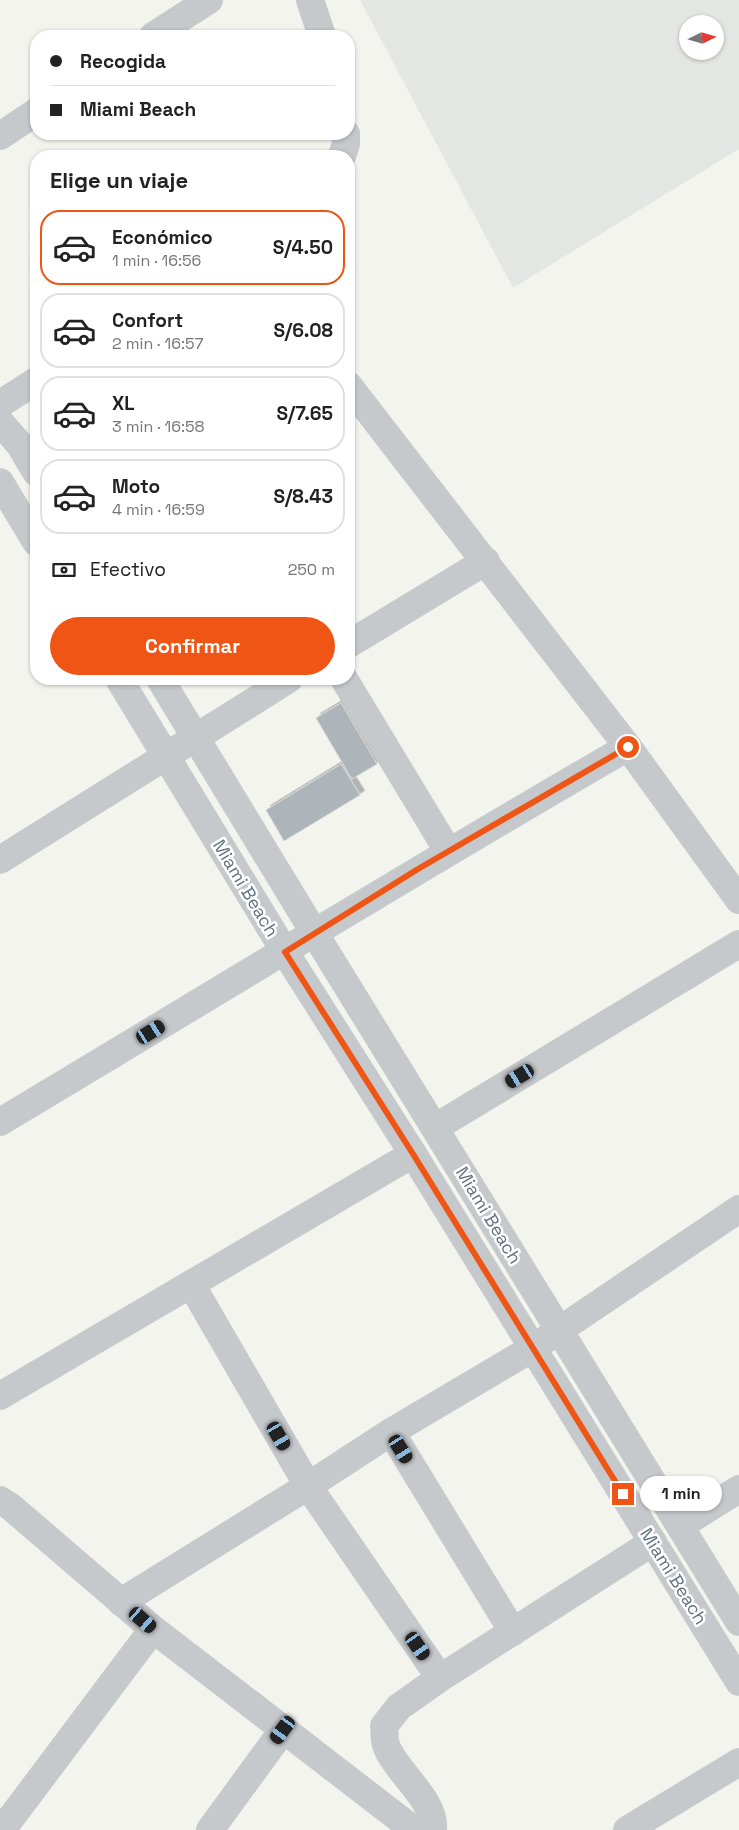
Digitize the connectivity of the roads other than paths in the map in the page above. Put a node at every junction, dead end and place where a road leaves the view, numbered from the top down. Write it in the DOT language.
graph roads {
  1 [pos="209,0"];
  2 [pos="310,0"];
  3 [pos="162,30"];
  4 [pos="320,30"];
  5 [pos="30,116"];
  6 [pos="0,136"];
  7 [pos="30,385"];
  8 [pos="355,394"];
  9 [pos="0,404"];
  10 [pos="0,422"];
  11 [pos="30,462"];
  12 [pos="0,482"];
  13 [pos="30,532"];
  14 [pos="486,561"];
  15 [pos="355,640"];
  16 [pos="123,685"];
  17 [pos="164,685"];
  18 [pos="279,685"];
  19 [pos="348,685"];
  20 [pos="196,738"];
  21 [pos="628,747"];
  22 [pos="165,756"];
  23 [pos="448,851"];
  24 [pos="0,860"];
  25 [pos="739,900"];
  26 [pos="314,934"];
  27 [pos="739,944"];
  28 [pos="285,952"];
  29 [pos="0,1122"];
  30 [pos="436,1127"];
  31 [pos="413,1154"];
  32 [pos="739,1209"];
  33 [pos="191,1284"];
  34 [pos="559,1330"];
  35 [pos="533,1348"];
  36 [pos="0,1396"];
  37 [pos="390,1432"];
  38 [pos="308,1486"];
  39 [pos="739,1488"];
  40 [pos="0,1500"];
  41 [pos="680,1526"];
  42 [pos="653,1542"];
  43 [pos="121,1602"];
  44 [pos="739,1622"];
  45 [pos="153,1629"];
  46 [pos="512,1632"];
  47 [pos="440,1678"];
  48 [pos="739,1682"];
  49 [pos="283,1730"];
  50 [pos="739,1762"];
  51 [pos="2,1830"];
  52 [pos="210,1830"];
  53 [pos="414,1830"];
  54 [pos="434,1830"];
  55 [pos="626,1830"];
  1 -- 3 [label="street"];
  2 -- 4 [label="street"];
  5 -- 6 [label="street"];
  7 -- 9 [label="street"];
  8 -- 14 [label="street"];
  10 -- 11 [label="street"];
  12 -- 13 [label="street"];
  14 -- 15 [label="street"];
  14 -- 21 [label="street"];
  16 -- 22 [label="street, Miami Beach"];
  17 -- 20 [label="street, Miami Beach"];
  18 -- 20 [label="street"];
  19 -- 23 [label="street"];
  20 -- 22 [label="street"];
  20 -- 26 [label="street, Miami Beach"];
  21 -- 23 [label="street"];
  21 -- 25 [label="street"];
  22 -- 24 [label="street"];
  22 -- 28 [label="street, Miami Beach"];
  23 -- 26 [label="street"];
  26 -- 28 [label="street"];
  26 -- 30 [label="street, Miami Beach"];
  27 -- 30 [label="street"];
  28 -- 29 [label="street"];
  28 -- 31 [label="street, Miami Beach"];
  30 -- 34 [label="street, Miami Beach"];
  31 -- 33 [label="street"];
  31 -- 35 [label="street, Miami Beach"];
  32 -- 34 [label="street"];
  33 -- 36 [label="street"];
  33 -- 38 [label="street"];
  34 -- 35 [label="street"];
  34 -- 41 [label="street, Miami Beach"];
  35 -- 37 [label="street"];
  35 -- 42 [label="street, Miami Beach"];
  37 -- 38 [label="street"];
  37 -- 46 [label="street"];
  38 -- 43 [label="street"];
  38 -- 47 [label="street"];
  39 -- 41 [label="street"];
  40 -- 43 [label="street"];
  41 -- 44 [label="street, Miami Beach"];
  42 -- 46 [label="street"];
  42 -- 48 [label="street, Miami Beach"];
  43 -- 45 [label="street"];
  45 -- 49 [label="street"];
  45 -- 51 [label="street"];
  46 -- 47 [label="street"];
  47 -- 54 [label="street"];
  49 -- 52 [label="street"];
  49 -- 53 [label="street"];
  50 -- 55 [label="street"];
}
